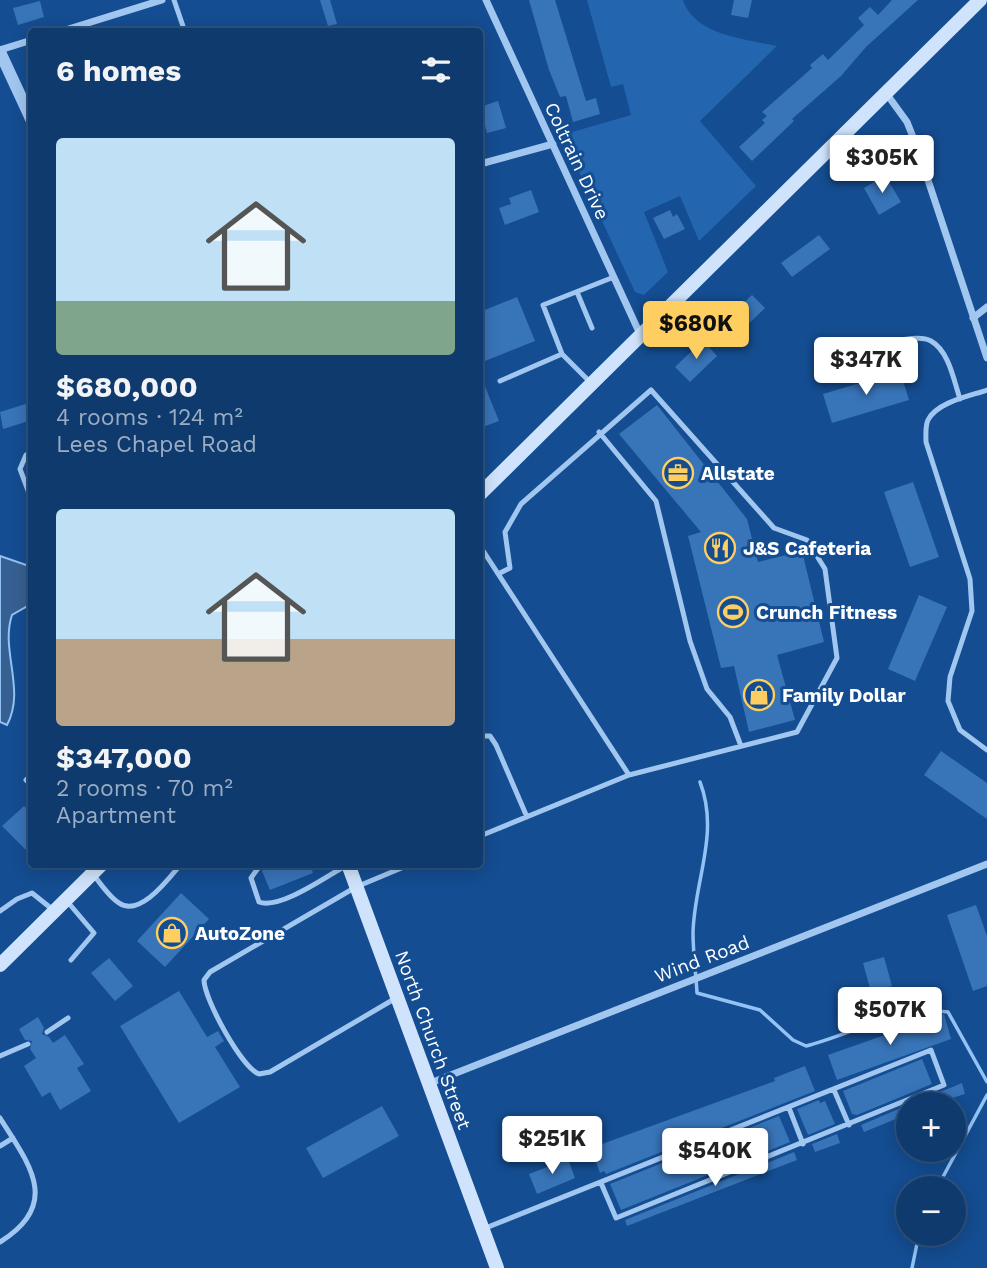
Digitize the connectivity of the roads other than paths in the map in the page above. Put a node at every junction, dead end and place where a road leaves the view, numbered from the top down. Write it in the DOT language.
graph roads {
  1 [pos="162,0"];
  2 [pos="174,0"];
  3 [pos="486,0"];
  4 [pos="980,0"];
  5 [pos="72,28"];
  6 [pos="184,28"];
  7 [pos="28,41"];
  8 [pos="0,51"];
  9 [pos="886,93"];
  10 [pos="28,112"];
  11 [pos="553,145"];
  12 [pos="483,163"];
  13 [pos="614,277"];
  14 [pos="577,292"];
  15 [pos="987,307"];
  16 [pos="973,318"];
  17 [pos="592,328"];
  18 [pos="640,334"];
  19 [pos="562,354"];
  20 [pos="987,358"];
  21 [pos="829,363"];
  22 [pos="500,381"];
  23 [pos="591,383"];
  24 [pos="987,390"];
  25 [pos="960,400"];
  26 [pos="599,432"];
  27 [pos="28,455"];
  28 [pos="28,490"];
  29 [pos="483,491"];
  30 [pos="483,552"];
  31 [pos="498,574"];
  32 [pos="483,736"];
  33 [pos="741,747"];
  34 [pos="987,750"];
  35 [pos="629,775"];
  36 [pos="527,817"];
  37 [pos="483,835"];
  38 [pos="987,864"];
  39 [pos="177,868"];
  40 [pos="258,868"];
  41 [pos="342,868"];
  42 [pos="349,868"];
  43 [pos="401,868"];
  44 [pos="97,869"];
  45 [pos="356,887"];
  46 [pos="66,900"];
  47 [pos="0,911"];
  48 [pos="55,911"];
  49 [pos="71,960"];
  50 [pos="0,965"];
  51 [pos="396,998"];
  52 [pos="68,1018"];
  53 [pos="47,1032"];
  54 [pos="28,1044"];
  55 [pos="0,1056"];
  56 [pos="428,1084"];
  57 [pos="834,1090"];
  58 [pos="789,1108"];
  59 [pos="0,1118"];
  60 [pos="849,1125"];
  61 [pos="13,1138"];
  62 [pos="803,1144"];
  63 [pos="0,1146"];
  64 [pos="601,1183"];
  65 [pos="483,1229"];
  66 [pos="0,1242"];
  67 [pos="497,1268"];
  1 -- 5 [label="street"];
  2 -- 6 [label="lane"];
  3 -- 11 [label="street, Coltrain Drive"];
  4 -- 9 [label="main road"];
  7 -- 8 [label="street"];
  8 -- 10 [label="street"];
  9 -- 16 [label="street"];
  9 -- 18 [label="main road"];
  11 -- 12 [label="street"];
  11 -- 13 [label="street, Coltrain Drive"];
  13 -- 14 [label="lane"];
  13 -- 18 [label="street, Coltrain Drive"];
  14 -- 17 [label="lane"];
  14 -- 19 [label="lane"];
  15 -- 16 [label="street"];
  16 -- 20 [label="street"];
  18 -- 23 [label="main road"];
  19 -- 22 [label="lane"];
  19 -- 23 [label="lane"];
  21 -- 25 [label="lane"];
  23 -- 29 [label="main road"];
  24 -- 25 [label="lane"];
  25 -- 34 [label="lane"];
  26 -- 31 [label="lane"];
  26 -- 33 [label="lane"];
  26 -- 33 [label="lane"];
  27 -- 28 [label="lane"];
  30 -- 31 [label="lane"];
  31 -- 35 [label="lane"];
  32 -- 36 [label="lane"];
  33 -- 35 [label="lane"];
  35 -- 36 [label="lane"];
  36 -- 37 [label="lane"];
  38 -- 56 [label="street, Wind Road"];
  39 -- 44 [label="lane"];
  40 -- 41 [label="lane"];
  42 -- 45 [label="main road, North Church Street"];
  43 -- 45 [label="lane"];
  44 -- 46 [label="main road"];
  45 -- 51 [label="main road, North Church Street"];
  45 -- 51 [label="lane"];
  46 -- 48 [label="main road"];
  46 -- 49 [label="lane"];
  47 -- 48 [label="lane"];
  48 -- 50 [label="main road"];
  51 -- 56 [label="main road, North Church Street"];
  52 -- 53 [label="lane"];
  54 -- 55 [label="lane"];
  56 -- 65 [label="main road, North Church Street"];
  57 -- 58 [label="lane"];
  57 -- 60 [label="lane"];
  57 -- 60 [label="lane"];
  58 -- 62 [label="lane"];
  58 -- 64 [label="lane"];
  59 -- 61 [label="lane"];
  60 -- 62 [label="lane"];
  61 -- 63 [label="lane"];
  61 -- 66 [label="lane"];
  62 -- 64 [label="lane"];
  64 -- 65 [label="lane"];
  65 -- 67 [label="main road, North Church Street"];
}
